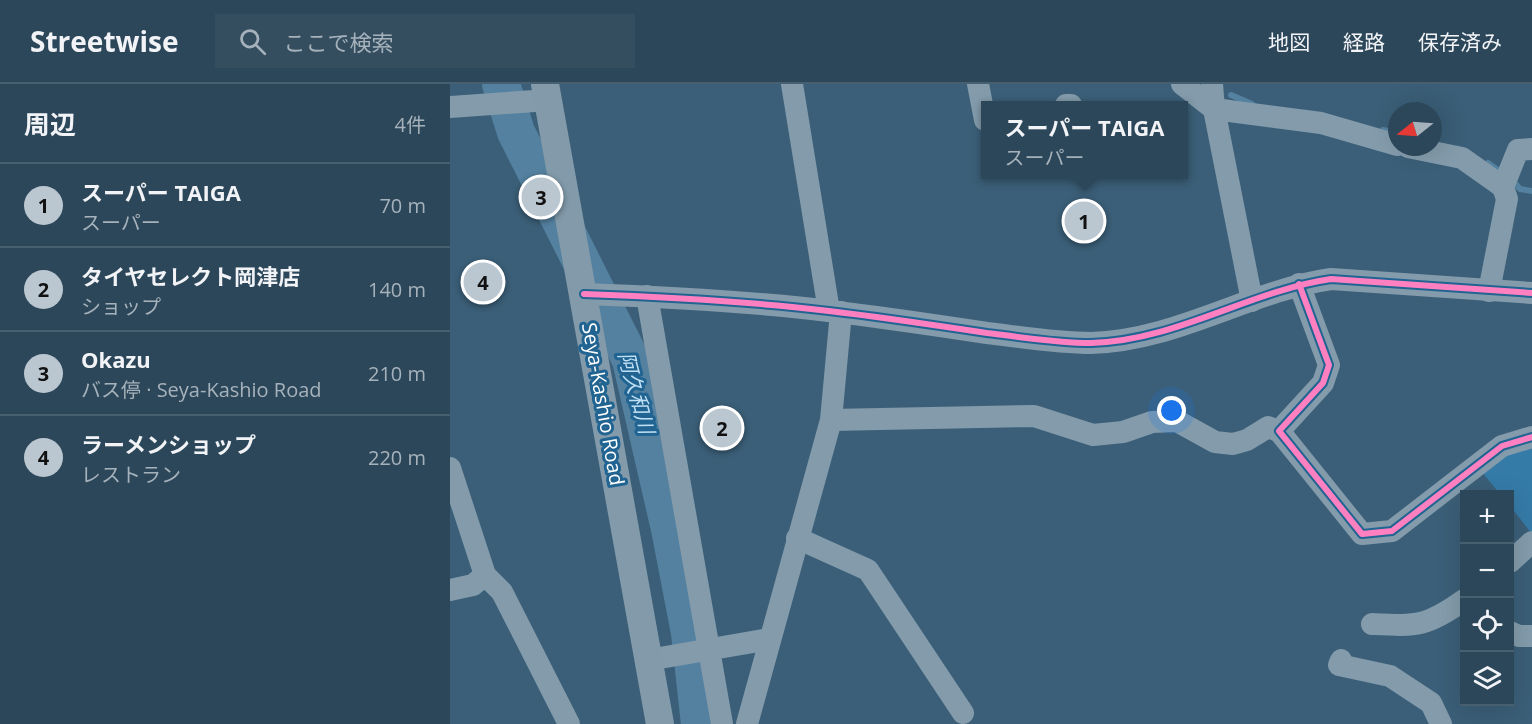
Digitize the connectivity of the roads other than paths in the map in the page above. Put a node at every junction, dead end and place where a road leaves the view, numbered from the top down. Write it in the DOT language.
graph roads {
  1 [pos="792,84"];
  2 [pos="978,84"];
  3 [pos="1182,84"];
  4 [pos="1212,84"];
  5 [pos="542,95"];
  6 [pos="981,101"];
  7 [pos="450,107"];
  8 [pos="1214,109"];
  9 [pos="1388,142"];
  10 [pos="1532,149"];
  11 [pos="1442,154"];
  12 [pos="1503,187"];
  13 [pos="1299,284"];
  14 [pos="1489,291"];
  15 [pos="1532,293"];
  16 [pos="584,294"];
  17 [pos="647,296"];
  18 [pos="1252,301"];
  19 [pos="835,311"];
  20 [pos="831,420"];
  21 [pos="1279,431"];
  22 [pos="1532,437"];
  23 [pos="450,468"];
  24 [pos="797,538"];
  25 [pos="1532,542"];
  26 [pos="1514,558"];
  27 [pos="485,575"];
  28 [pos="450,590"];
  29 [pos="1460,603"];
  30 [pos="1372,624"];
  31 [pos="1514,634"];
  32 [pos="1532,636"];
  33 [pos="770,639"];
  34 [pos="707,649"];
  35 [pos="661,657"];
  36 [pos="1341,660"];
  37 [pos="963,712"];
  38 [pos="568,724"];
  39 [pos="660,724"];
  40 [pos="722,724"];
  41 [pos="747,724"];
  42 [pos="1441,724"];
  1 -- 19 [label="street"];
  2 -- 6 [label="street"];
  3 -- 8 [label="street"];
  4 -- 8 [label="street"];
  5 -- 7 [label="street"];
  5 -- 16 [label="main road, Seya-Kashio Road"];
  8 -- 9 [label="street"];
  8 -- 18 [label="street"];
  10 -- 12 [label="street"];
  11 -- 12 [label="street"];
  12 -- 14 [label="street"];
  13 -- 14 [label="street"];
  13 -- 18 [label="street"];
  13 -- 21 [label="street"];
  14 -- 15 [label="street"];
  16 -- 17 [label="street"];
  16 -- 35 [label="main road, Seya-Kashio Road"];
  17 -- 19 [label="street"];
  17 -- 34 [label="street"];
  18 -- 19 [label="street"];
  19 -- 20 [label="street"];
  20 -- 21 [label="street"];
  20 -- 24 [label="street"];
  21 -- 22 [label="street"];
  23 -- 27 [label="street"];
  24 -- 33 [label="street"];
  24 -- 37 [label="street"];
  25 -- 26 [label="street"];
  27 -- 28 [label="street"];
  27 -- 38 [label="street"];
  29 -- 30 [label="street"];
  31 -- 32 [label="street"];
  33 -- 34 [label="street"];
  33 -- 41 [label="street"];
  34 -- 35 [label="street"];
  34 -- 40 [label="street"];
  35 -- 39 [label="main road, Seya-Kashio Road"];
  36 -- 42 [label="street"];
}
